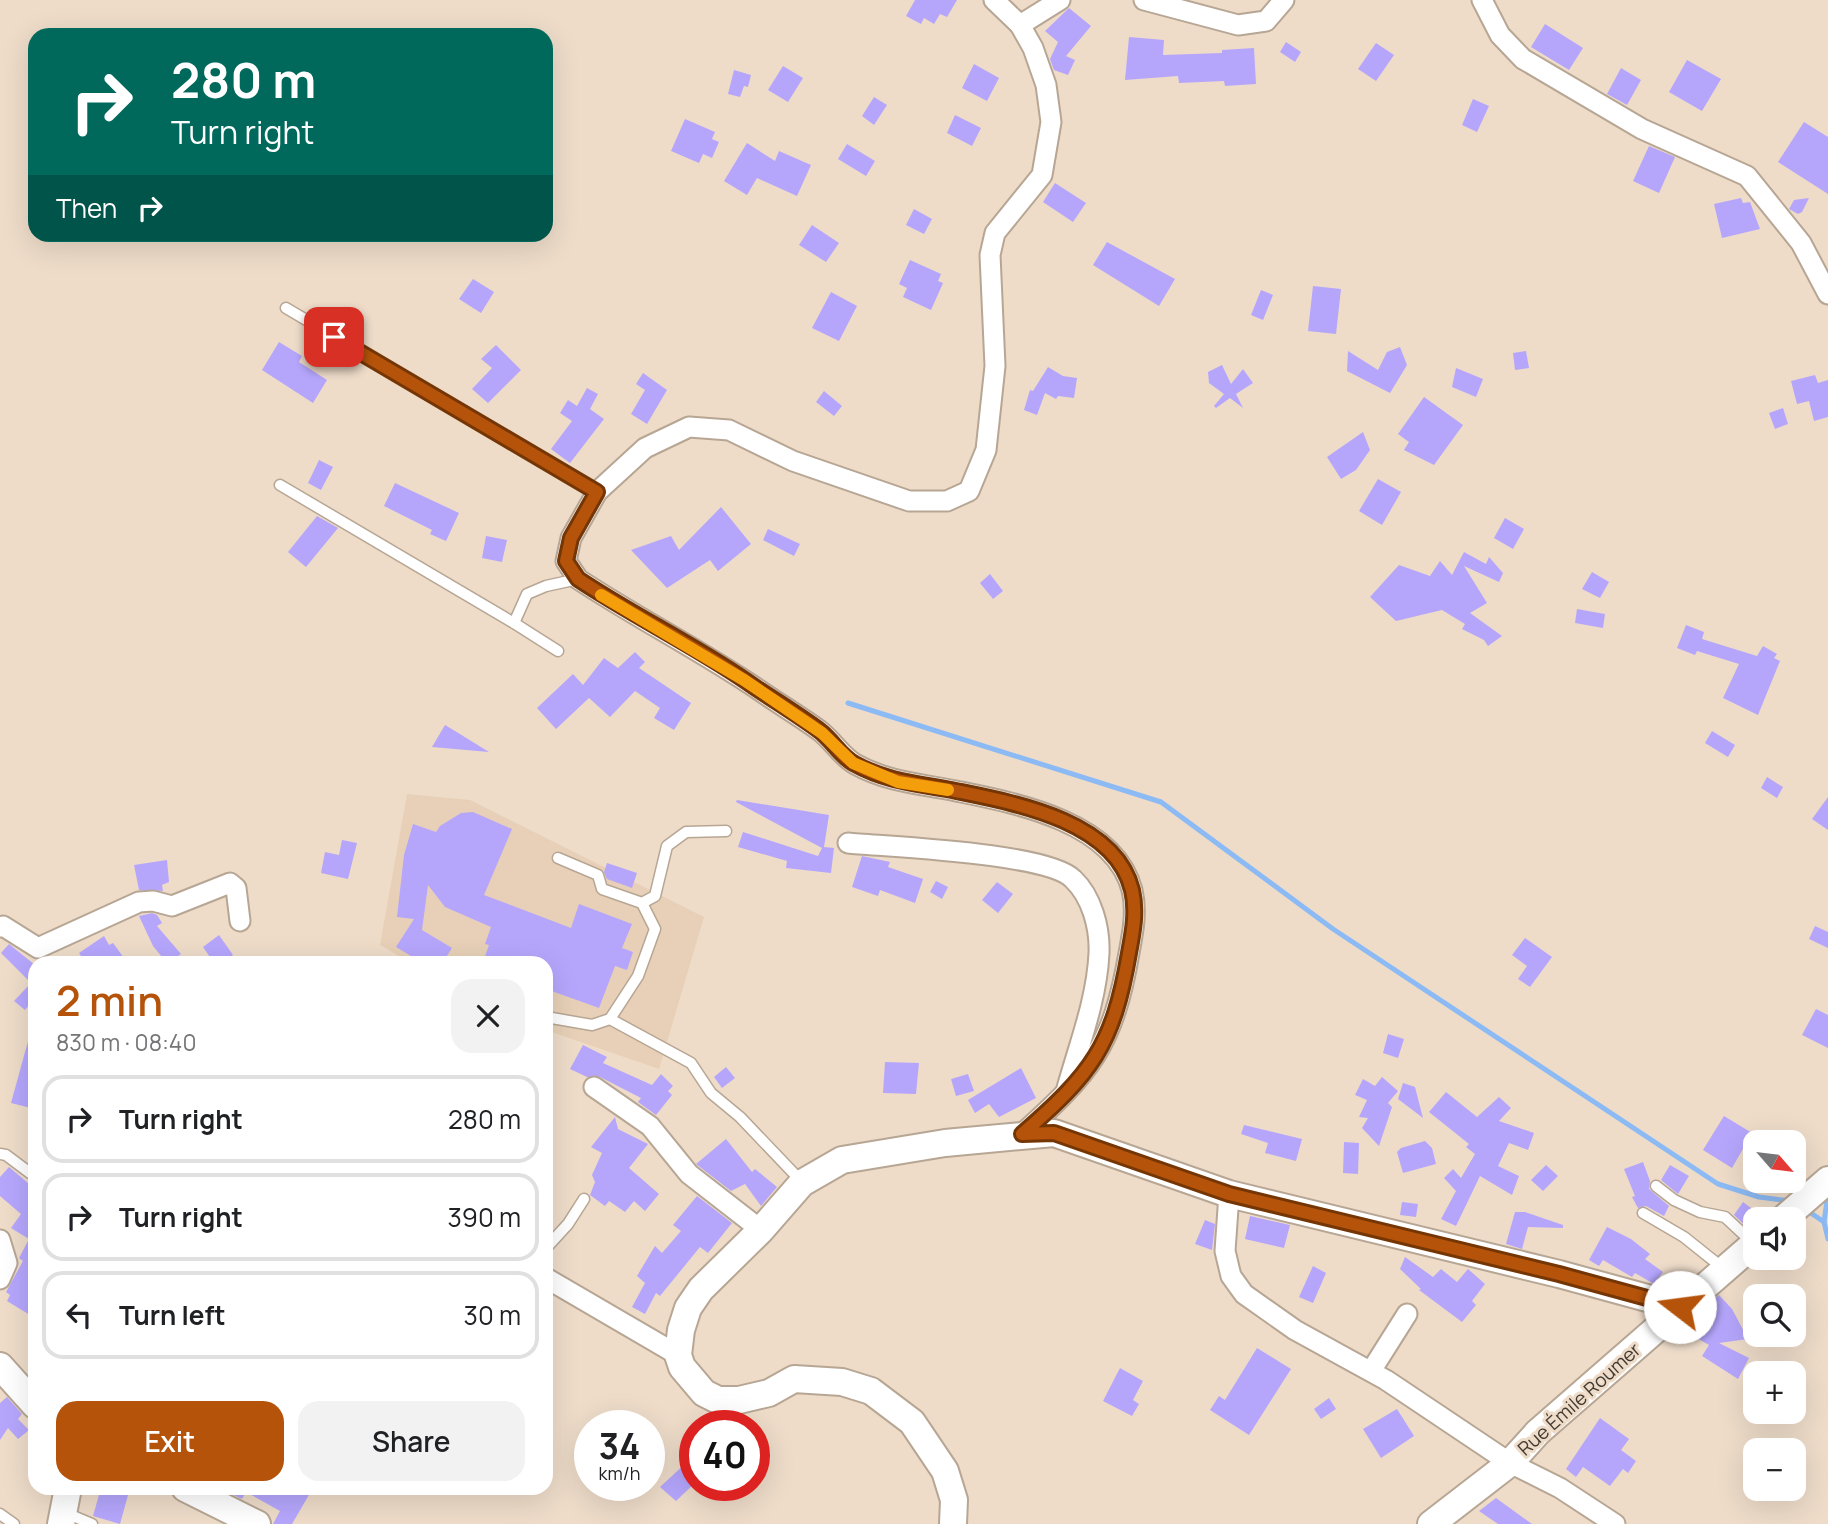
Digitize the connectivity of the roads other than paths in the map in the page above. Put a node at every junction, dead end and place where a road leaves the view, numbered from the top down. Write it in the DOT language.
graph roads {
  1 [pos="994,0"];
  2 [pos="1060,0"];
  3 [pos="1144,0"];
  4 [pos="1284,0"];
  5 [pos="1482,0"];
  6 [pos="1020,25"];
  7 [pos="1828,294"];
  8 [pos="286,309"];
  9 [pos="280,485"];
  10 [pos="597,492"];
  11 [pos="578,579"];
  12 [pos="514,623"];
  13 [pos="558,651"];
  14 [pos="726,831"];
  15 [pos="848,843"];
  16 [pos="558,858"];
  17 [pos="642,903"];
  18 [pos="240,921"];
  19 [pos="0,928"];
  20 [pos="553,1018"];
  21 [pos="610,1019"];
  22 [pos="594,1087"];
  23 [pos="1065,1096"];
  24 [pos="1022,1134"];
  25 [pos="0,1154"];
  26 [pos="28,1172"];
  27 [pos="1828,1180"];
  28 [pos="802,1183"];
  29 [pos="1656,1186"];
  30 [pos="1229,1194"];
  31 [pos="584,1199"];
  32 [pos="1796,1207"];
  33 [pos="1643,1213"];
  34 [pos="761,1230"];
  35 [pos="1743,1233"];
  36 [pos="0,1240"];
  37 [pos="553,1240"];
  38 [pos="1743,1253"];
  39 [pos="1724,1270"];
  40 [pos="0,1279"];
  41 [pos="553,1282"];
  42 [pos="1680,1307"];
  43 [pos="1408,1314"];
  44 [pos="678,1355"];
  45 [pos="0,1366"];
  46 [pos="1371,1371"];
  47 [pos="28,1397"];
  48 [pos="1510,1463"];
  49 [pos="200,1495"];
  50 [pos="65,1508"];
  51 [pos="0,1514"];
  52 [pos="14,1524"];
  53 [pos="92,1524"];
  54 [pos="257,1524"];
  55 [pos="953,1524"];
  56 [pos="1431,1524"];
  57 [pos="1615,1524"];
  1 -- 6 [label="street"];
  2 -- 6 [label="street"];
  3 -- 4 [label="street"];
  5 -- 7 [label="street"];
  6 -- 10 [label="street"];
  8 -- 10 [label="lane"];
  9 -- 12 [label="lane"];
  10 -- 11 [label="street"];
  11 -- 12 [label="lane"];
  11 -- 23 [label="street"];
  12 -- 13 [label="lane"];
  14 -- 17 [label="lane"];
  15 -- 23 [label="street"];
  16 -- 17 [label="lane"];
  17 -- 21 [label="lane"];
  18 -- 19 [label="street"];
  20 -- 21 [label="lane"];
  21 -- 28 [label="lane"];
  22 -- 34 [label="street"];
  23 -- 24 [label="street"];
  24 -- 28 [label="street"];
  24 -- 30 [label="street"];
  25 -- 26 [label="lane"];
  27 -- 32 [label="street"];
  28 -- 34 [label="street"];
  29 -- 35 [label="lane"];
  30 -- 42 [label="street"];
  30 -- 46 [label="street"];
  31 -- 37 [label="lane"];
  33 -- 39 [label="lane"];
  34 -- 44 [label="street"];
  36 -- 40 [label="street"];
  38 -- 39 [label="street, Rue Émile Roumer"];
  39 -- 42 [label="street, Rue Émile Roumer"];
  41 -- 44 [label="street"];
  42 -- 48 [label="street, Rue Émile Roumer"];
  43 -- 46 [label="street"];
  44 -- 55 [label="street"];
  45 -- 47 [label="street"];
  46 -- 48 [label="street"];
  48 -- 56 [label="street, Rue Émile Roumer"];
  48 -- 57 [label="street"];
  49 -- 54 [label="street"];
  50 -- 53 [label="lane"];
  51 -- 52 [label="lane"];
}
